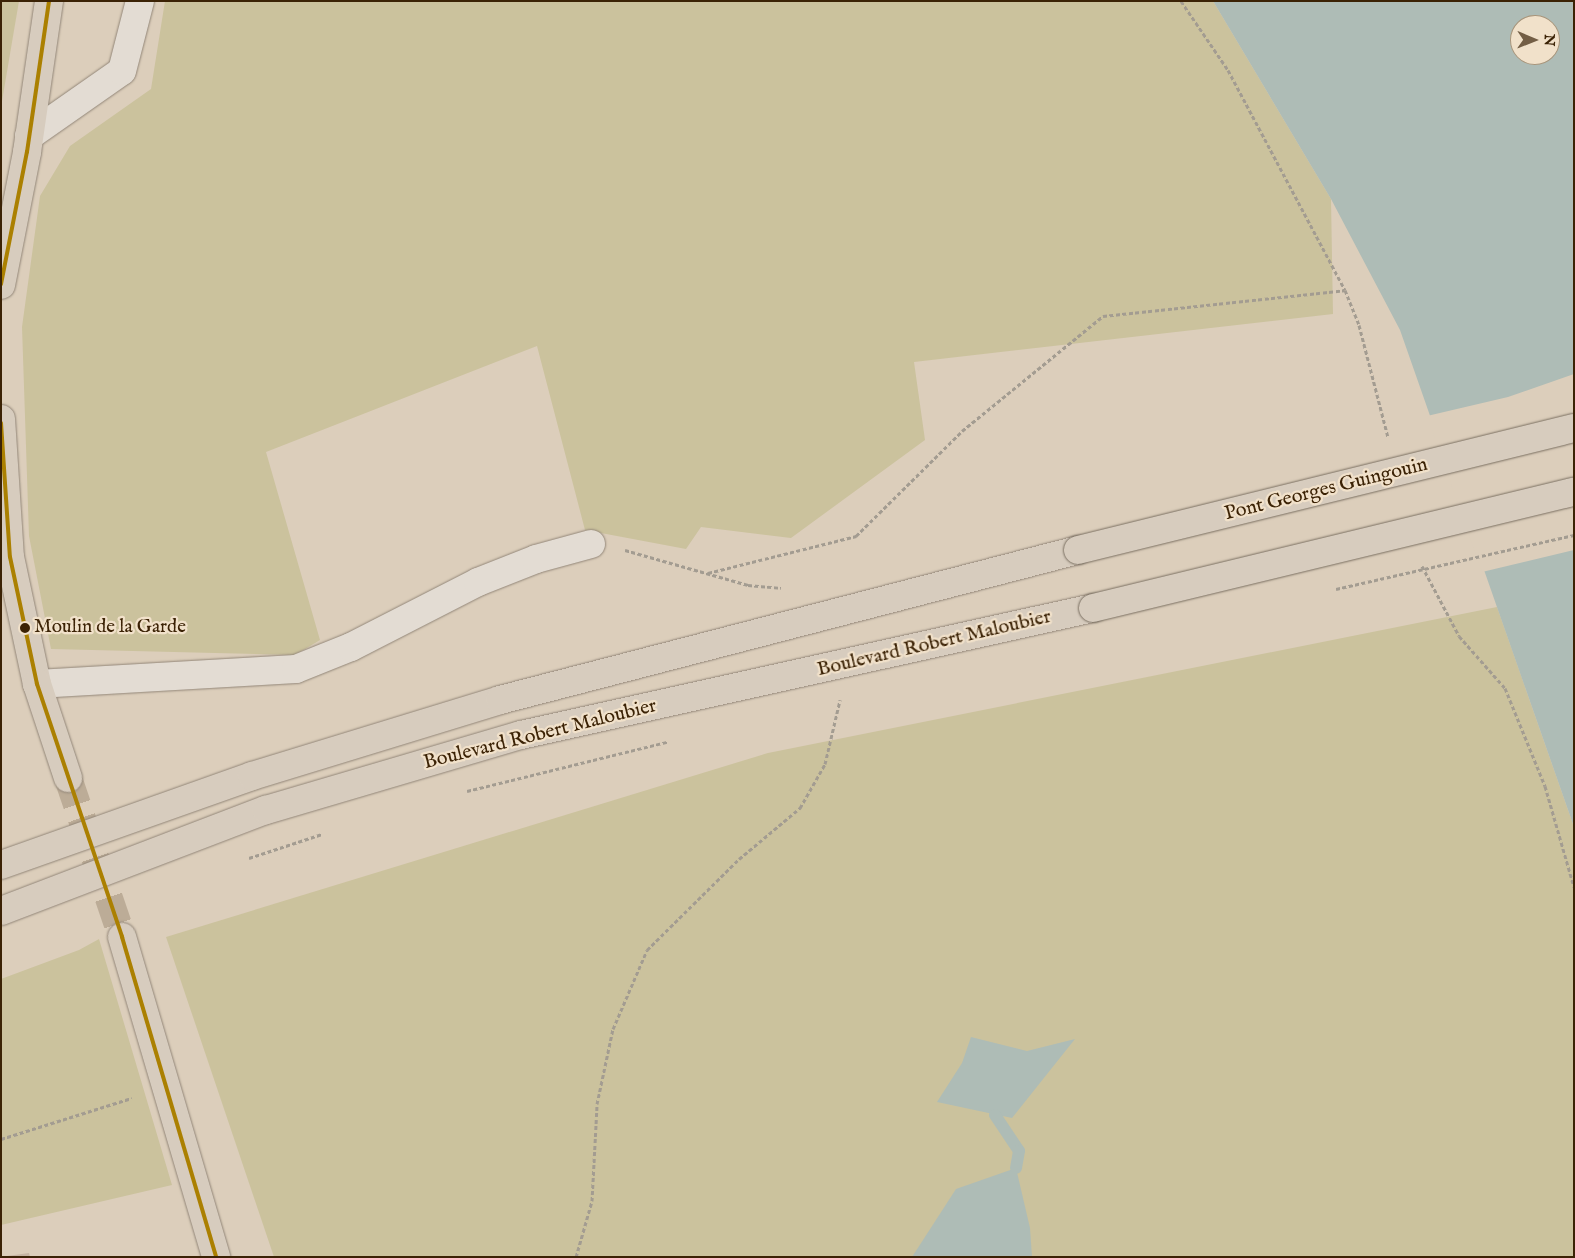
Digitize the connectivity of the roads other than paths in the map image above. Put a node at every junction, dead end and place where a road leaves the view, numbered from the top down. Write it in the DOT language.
graph roads {
  1 [pos="48,1"];
  2 [pos="140,1"];
  3 [pos="29,136"];
  4 [pos="1,285"];
  5 [pos="1,420"];
  6 [pos="1574,428"];
  7 [pos="1574,492"];
  8 [pos="591,544"];
  9 [pos="1078,550"];
  10 [pos="37,684"];
  11 [pos="68,778"];
  12 [pos="1,865"];
  13 [pos="1,911"];
  14 [pos="122,937"];
  15 [pos="216,1257"];
  1 -- 3 [label="main road"];
  2 -- 3 [label="street"];
  3 -- 4 [label="main road"];
  5 -- 10 [label="main road"];
  6 -- 9 [label="main road, Pont Georges Guingouin, bridge"];
  7 -- 13 [label="main road, Boulevard Robert Maloubier, bridge"];
  8 -- 10 [label="street"];
  9 -- 12 [label="main road, Boulevard Robert Maloubier"];
  10 -- 11 [label="main road"];
  14 -- 15 [label="main road"];
}
